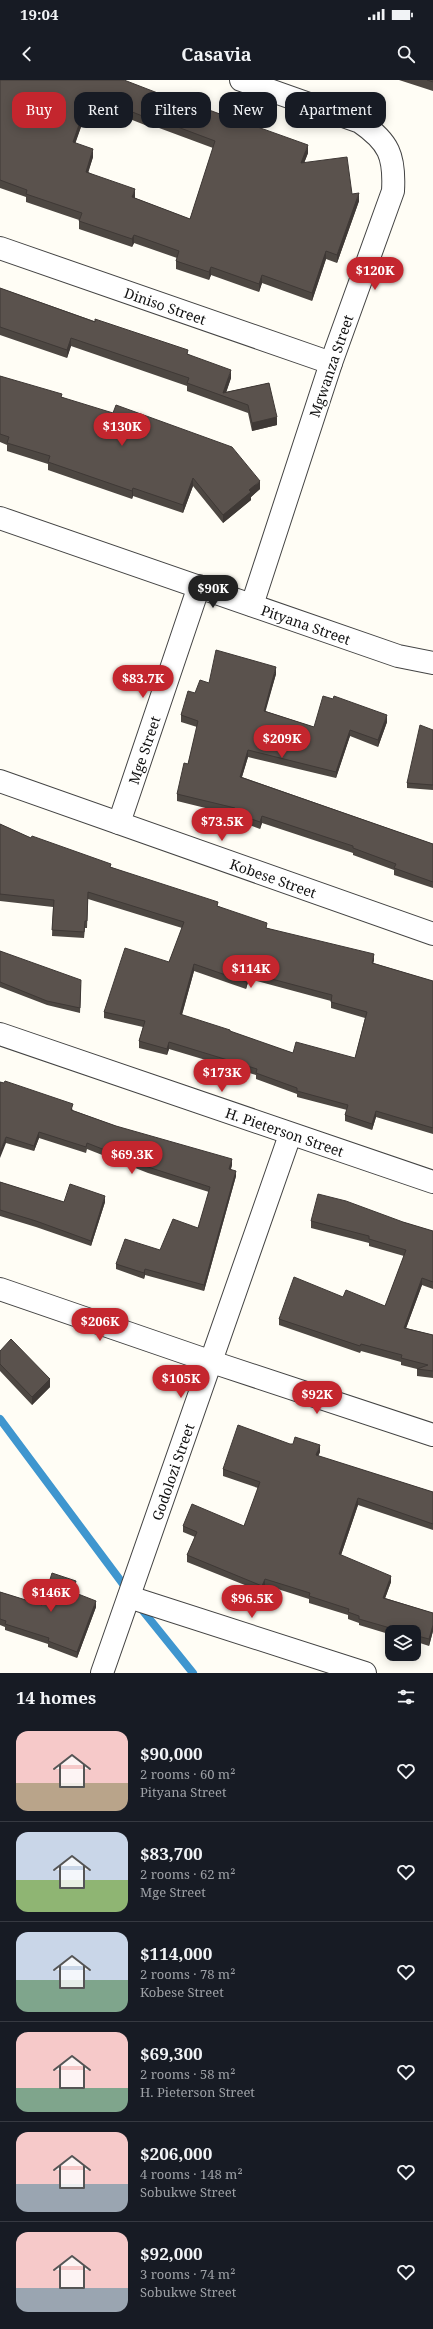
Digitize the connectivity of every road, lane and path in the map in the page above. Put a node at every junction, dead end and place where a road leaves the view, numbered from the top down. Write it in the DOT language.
graph roads {
  1 [pos="241,80"];
  2 [pos="0,248"];
  3 [pos="331,363"];
  4 [pos="0,518"];
  5 [pos="199,586"];
  6 [pos="252,605"];
  7 [pos="433,663"];
  8 [pos="0,782"];
  9 [pos="119,823"];
  10 [pos="433,934"];
  11 [pos="0,1034"];
  12 [pos="290,1135"];
  13 [pos="433,1182"];
  14 [pos="0,1289"];
  15 [pos="212,1362"];
  16 [pos="433,1434"];
  17 [pos="129,1597"];
  18 [pos="102,1673"];
  19 [pos="365,1673"];
  1 -- 3 [label="street, Mgwanza Street"];
  2 -- 3 [label="street, Diniso Street"];
  3 -- 6 [label="street, Mgwanza Street"];
  4 -- 5 [label="street, Pityana Street"];
  5 -- 6 [label="street, Pityana Street"];
  5 -- 9 [label="street, Mge Street"];
  6 -- 7 [label="street, Pityana Street"];
  8 -- 9 [label="street, Kobese Street"];
  9 -- 10 [label="street, Kobese Street"];
  11 -- 12 [label="street, H. Pieterson Street"];
  12 -- 13 [label="street, H. Pieterson Street"];
  12 -- 15 [label="street, Godolozi Street"];
  14 -- 15 [label="street"];
  15 -- 16 [label="street"];
  15 -- 17 [label="street, Godolozi Street"];
  17 -- 18 [label="street, Godolozi Street"];
  17 -- 19 [label="street"];
}
